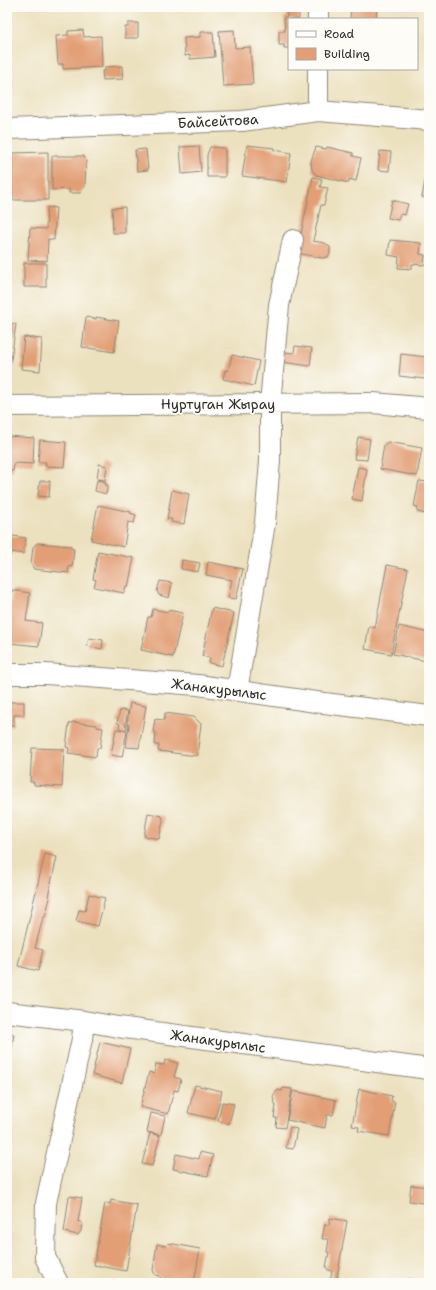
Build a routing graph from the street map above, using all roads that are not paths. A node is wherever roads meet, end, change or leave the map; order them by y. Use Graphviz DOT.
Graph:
graph roads {
  1 [pos="318,7"];
  2 [pos="318,18"];
  3 [pos="318,70"];
  4 [pos="318,112"];
  5 [pos="429,120"];
  6 [pos="7,129"];
  7 [pos="293,240"];
  8 [pos="270,404"];
  9 [pos="7,406"];
  10 [pos="429,408"];
  11 [pos="7,674"];
  12 [pos="237,691"];
  13 [pos="429,716"];
  14 [pos="7,1012"];
  15 [pos="84,1021"];
  16 [pos="429,1069"];
  17 [pos="58,1283"];
  1 -- 2 [label="street"];
  3 -- 4 [label="street"];
  4 -- 5 [label="street, Байсейтова"];
  4 -- 6 [label="street, Байсейтова"];
  7 -- 8 [label="street"];
  8 -- 9 [label="street, Нуртуган Жырау"];
  8 -- 10 [label="street, Нуртуган Жырау"];
  8 -- 12 [label="street"];
  11 -- 12 [label="street, Жанакурылыс"];
  12 -- 13 [label="street, Жанакурылыс"];
  14 -- 15 [label="street, Жанакурылыс"];
  15 -- 16 [label="street, Жанакурылыс"];
  15 -- 17 [label="street"];
}
